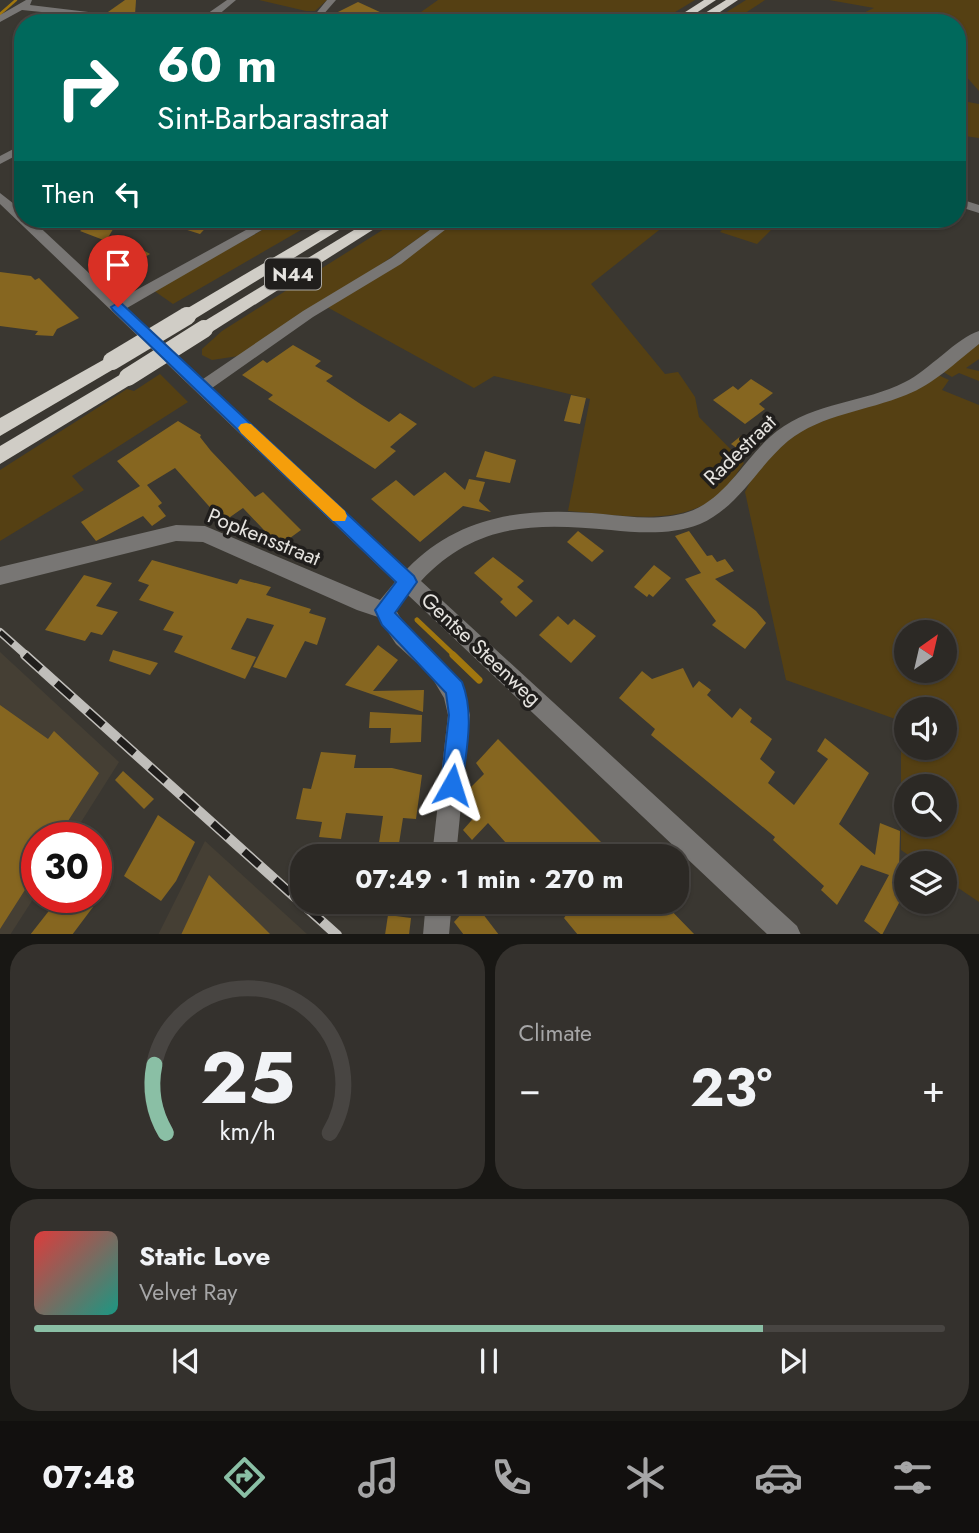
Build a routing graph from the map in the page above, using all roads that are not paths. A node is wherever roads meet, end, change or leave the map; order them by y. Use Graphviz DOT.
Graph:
graph roads {
  1 [pos="32,0"];
  2 [pos="232,0"];
  3 [pos="332,0"];
  4 [pos="711,0"];
  5 [pos="733,0"];
  6 [pos="106,5"];
  7 [pos="21,7"];
  8 [pos="96,14"];
  9 [pos="214,14"];
  10 [pos="319,14"];
  11 [pos="688,14"];
  12 [pos="710,14"];
  13 [pos="0,19"];
  14 [pos="0,197"];
  15 [pos="14,210"];
  16 [pos="33,228"];
  17 [pos="258,228"];
  18 [pos="334,228"];
  19 [pos="367,228"];
  20 [pos="441,228"];
  21 [pos="118,307"];
  22 [pos="979,336"];
  23 [pos="202,387"];
  24 [pos="0,428"];
  25 [pos="0,456"];
  26 [pos="0,576"];
  27 [pos="408,582"];
  28 [pos="385,610"];
  29 [pos="445,844"];
  30 [pos="438,914"];
  31 [pos="436,934"];
  32 [pos="788,934"];
  1 -- 7 [label="street"];
  2 -- 9 [label="street"];
  3 -- 10 [label="street"];
  4 -- 11 [label="highway"];
  5 -- 12 [label="highway"];
  6 -- 8 [label="street"];
  7 -- 8 [label="street"];
  7 -- 13 [label="street"];
  14 -- 15 [label="street, Gentse Steenweg"];
  16 -- 21 [label="street, Gentse Steenweg"];
  17 -- 21 [label="street"];
  18 -- 24 [label="highway, N44, bridge"];
  19 -- 25 [label="highway, N44, bridge"];
  20 -- 23 [label="street"];
  21 -- 23 [label="street, Gentse Steenweg"];
  22 -- 27 [label="street, Radestraat"];
  23 -- 27 [label="street, Gentse Steenweg"];
  26 -- 28 [label="street, Popkensstraat"];
  27 -- 28 [label="street, Radestraat"];
  27 -- 32 [label="street, Gentse Steenweg"];
  28 -- 29 [label="street"];
  30 -- 31 [label="street"];
}
